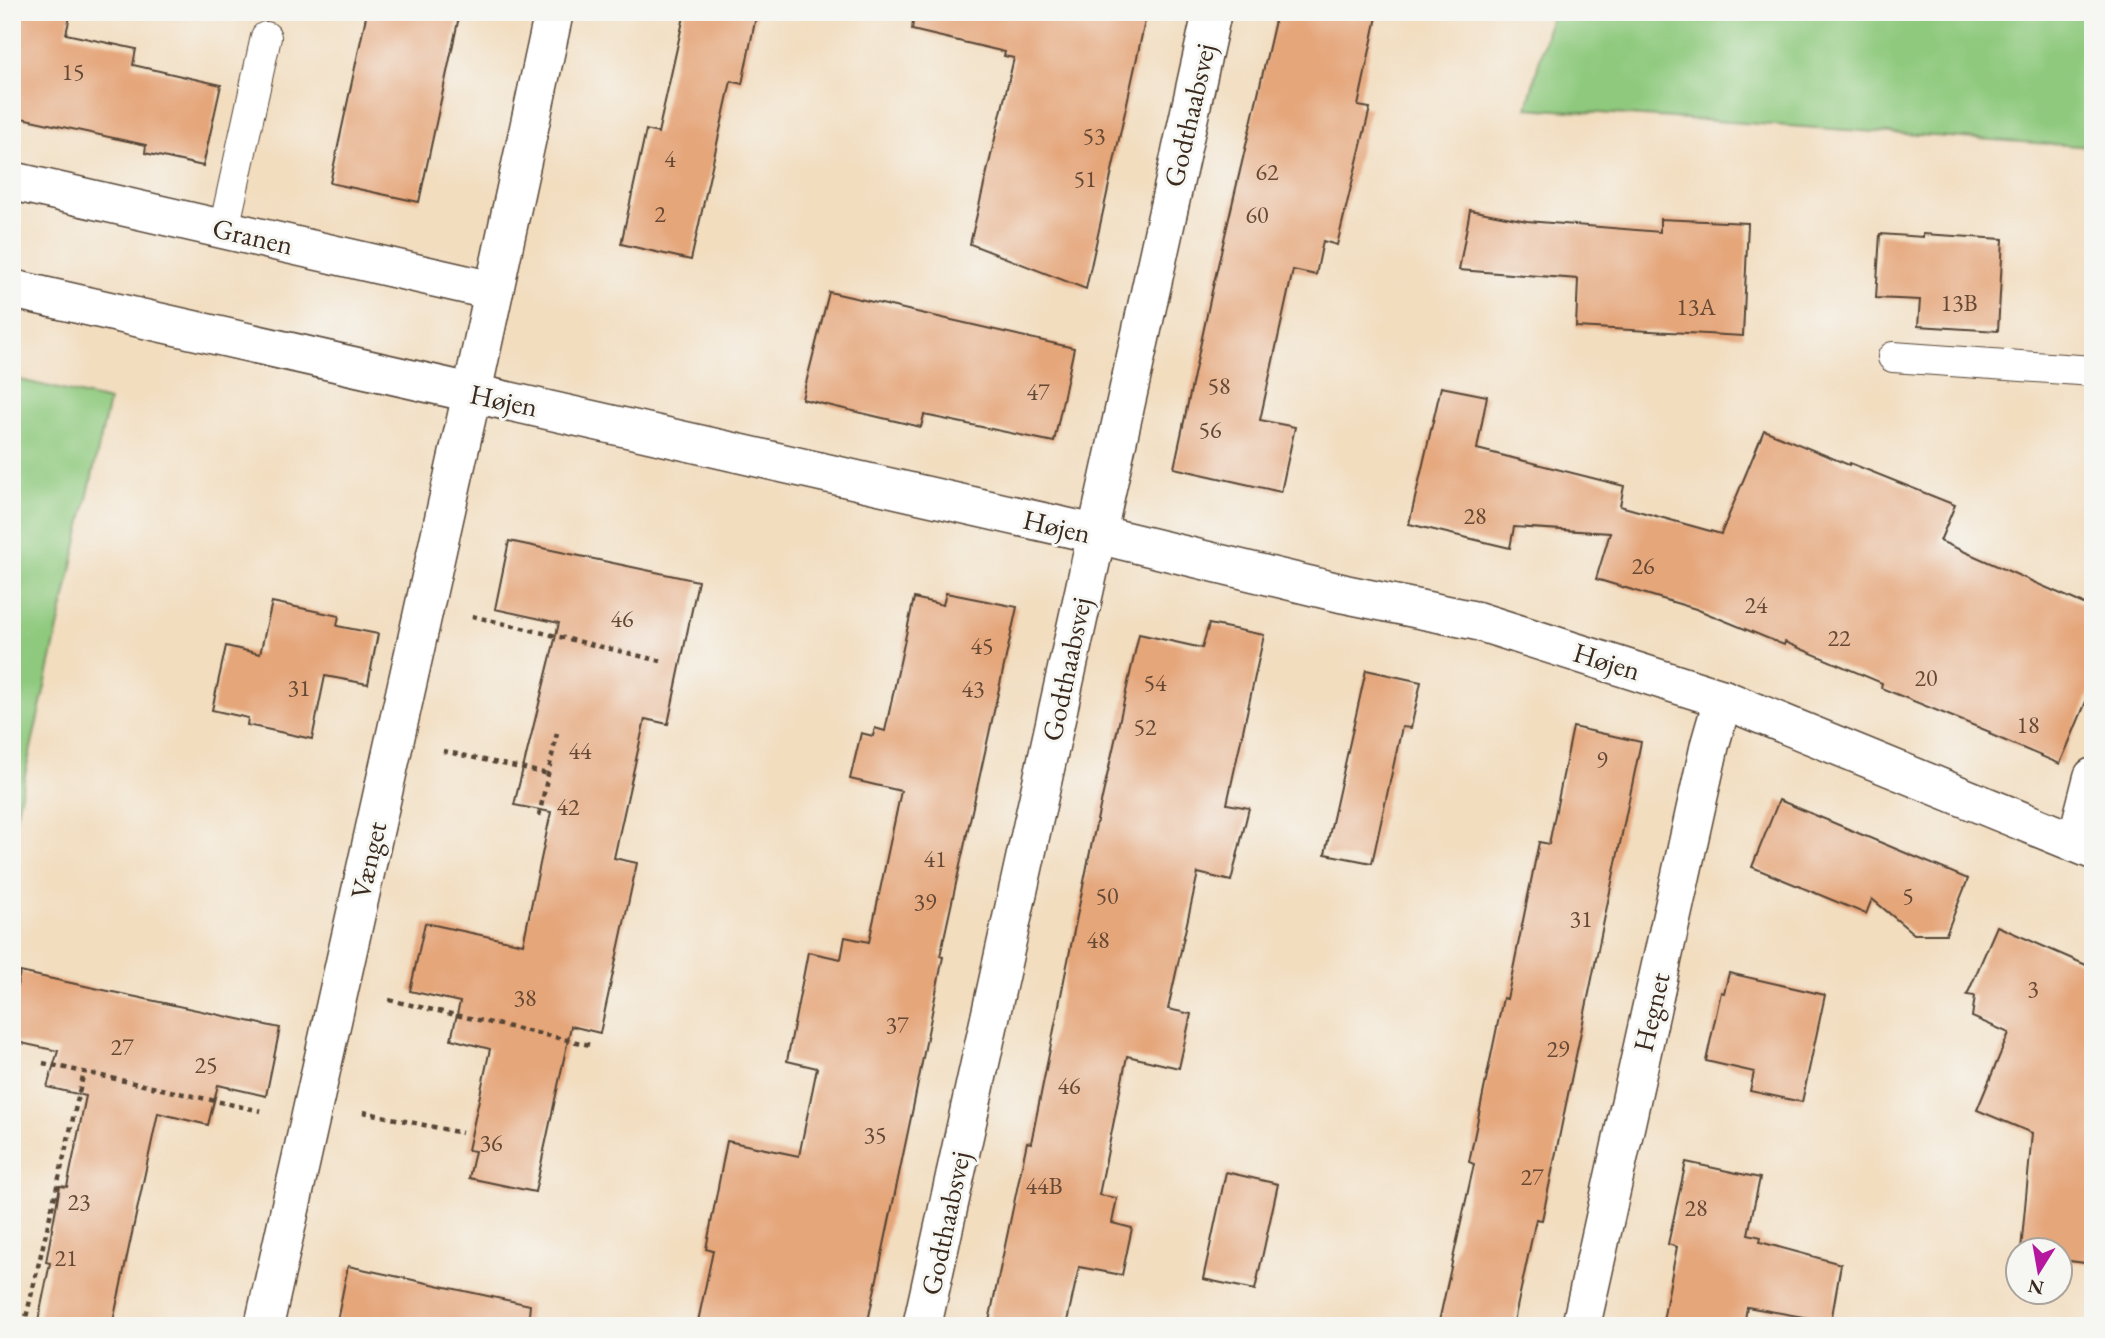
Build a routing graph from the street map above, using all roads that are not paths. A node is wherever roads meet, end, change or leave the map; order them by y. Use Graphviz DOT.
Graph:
graph roads {
  1 [pos="554,12"];
  2 [pos="1212,12"];
  3 [pos="266,37"];
  4 [pos="12,181"];
  5 [pos="224,229"];
  6 [pos="12,289"];
  7 [pos="494,291"];
  8 [pos="1893,357"];
  9 [pos="2093,371"];
  10 [pos="472,393"];
  11 [pos="1096,534"];
  12 [pos="1723,698"];
  13 [pos="2093,776"];
  14 [pos="2085,847"];
  15 [pos="264,1326"];
  16 [pos="922,1326"];
  17 [pos="1581,1326"];
  1 -- 7 [label="street"];
  2 -- 11 [label="street, Godthaabsvej"];
  3 -- 5 [label="lane"];
  4 -- 5 [label="street, Granen"];
  5 -- 7 [label="street, Granen"];
  6 -- 10 [label="street, Højen"];
  7 -- 10 [label="street"];
  8 -- 9 [label="lane"];
  10 -- 11 [label="street, Højen"];
  10 -- 15 [label="street, Vænget"];
  11 -- 12 [label="street, Højen"];
  11 -- 16 [label="street, Godthaabsvej"];
  12 -- 14 [label="street, Højen"];
  12 -- 17 [label="street, Hegnet"];
  13 -- 14 [label="street, Højen"];
}
